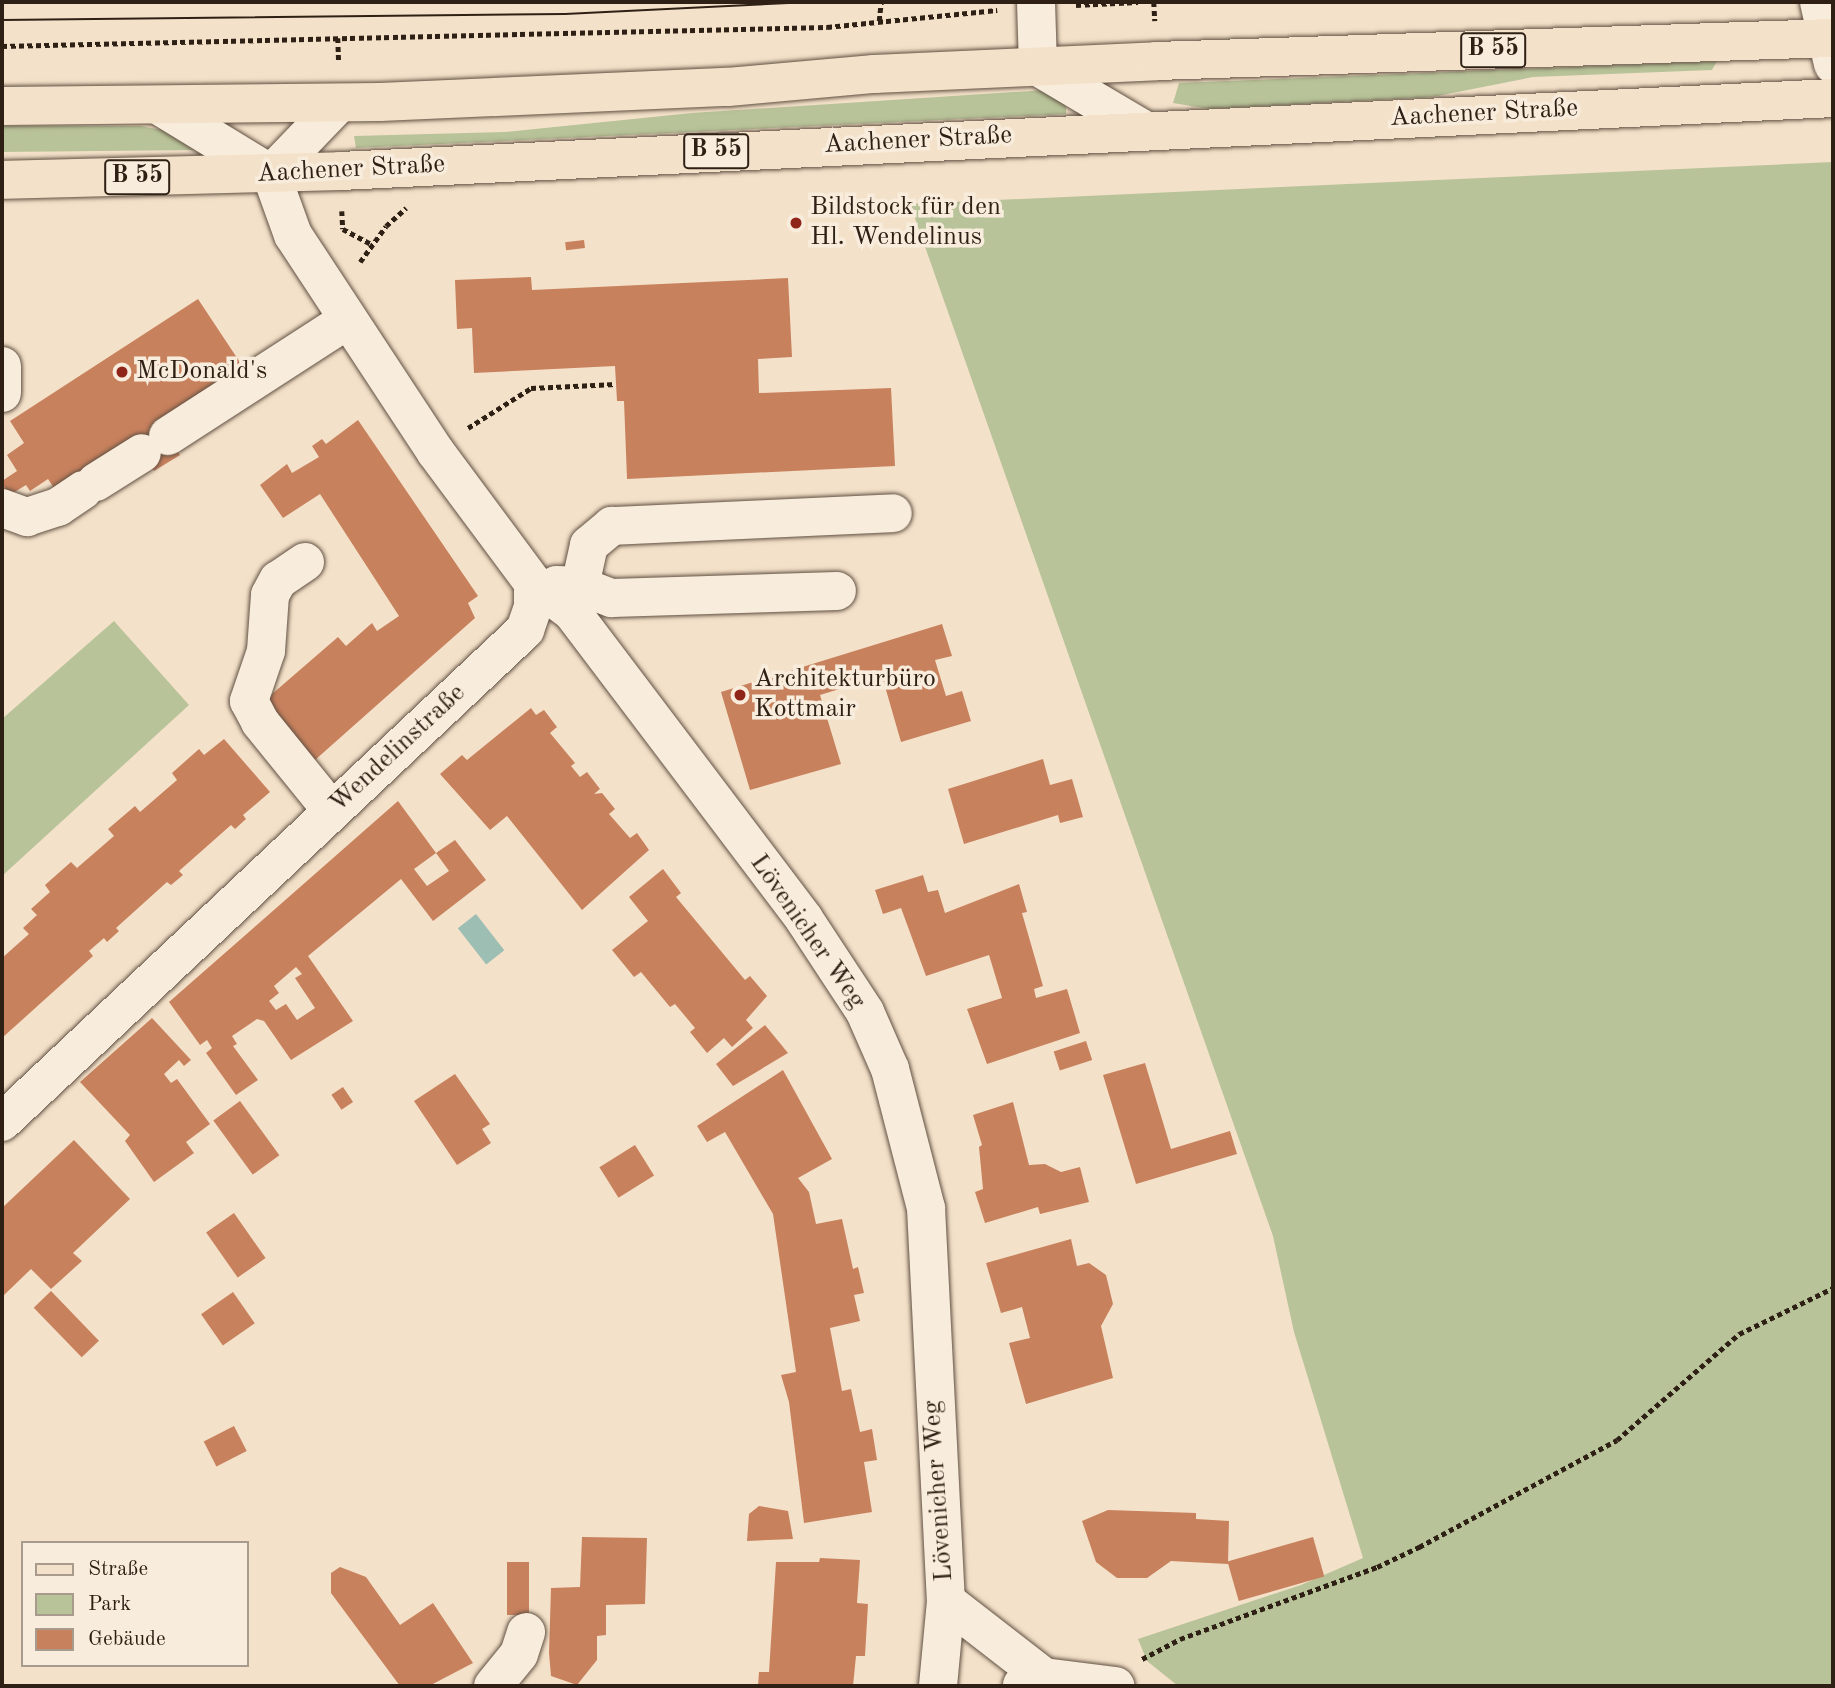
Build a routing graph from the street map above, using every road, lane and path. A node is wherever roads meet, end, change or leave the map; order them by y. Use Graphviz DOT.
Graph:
graph roads {
  1 [pos="881,2"];
  2 [pos="1037,2"];
  3 [pos="1819,2"];
  4 [pos="2,46"];
  5 [pos="1832,47"];
  6 [pos="1038,66"];
  7 [pos="1833,98"];
  8 [pos="340,103"];
  9 [pos="158,104"];
  10 [pos="2,106"];
  11 [pos="1143,129"];
  12 [pos="271,174"];
  13 [pos="2,180"];
  14 [pos="411,205"];
  15 [pos="346,320"];
  16 [pos="2,366"];
  17 [pos="616,384"];
  18 [pos="2,393"];
  19 [pos="468,428"];
  20 [pos="2,508"];
  21 [pos="893,513"];
  22 [pos="304,562"];
  23 [pos="533,583"];
  24 [pos="580,586"];
  25 [pos="837,591"];
  26 [pos="332,811"];
  27 [pos="2,1122"];
  28 [pos="1833,1288"];
  29 [pos="946,1601"];
  30 [pos="526,1632"];
  31 [pos="1031,1682"];
  32 [pos="1113,1685"];
  33 [pos="493,1686"];
  34 [pos="938,1686"];
  1 -- 4 [label="path"];
  2 -- 6 [label="street"];
  3 -- 5 [label="street"];
  5 -- 6 [label="main road, B 55"];
  6 -- 8 [label="main road, B 55"];
  6 -- 11 [label="street"];
  7 -- 11 [label="main road, Aachener Straße / B 55"];
  8 -- 9 [label="main road, B 55"];
  8 -- 12 [label="street"];
  9 -- 10 [label="main road, B 55"];
  9 -- 12 [label="street"];
  11 -- 12 [label="main road, Aachener Straße / B 55"];
  12 -- 13 [label="main road, Aachener Straße / B 55"];
  12 -- 15 [label="street"];
  14 -- 15 [label="path"];
  15 -- 20 [label="street"];
  15 -- 23 [label="street"];
  16 -- 18 [label="street"];
  17 -- 19 [label="path"];
  21 -- 24 [label="street"];
  22 -- 26 [label="street"];
  23 -- 24 [label="street"];
  23 -- 26 [label="street, Wendelinstraße"];
  23 -- 29 [label="street, Lövenicher Weg"];
  24 -- 25 [label="street"];
  26 -- 27 [label="street, Wendelinstraße"];
  28 -- 32 [label="path"];
  29 -- 31 [label="street, Lövenicher Weg"];
  29 -- 34 [label="street, Lövenicher Weg"];
  30 -- 33 [label="street"];
  31 -- 32 [label="street"];
}
